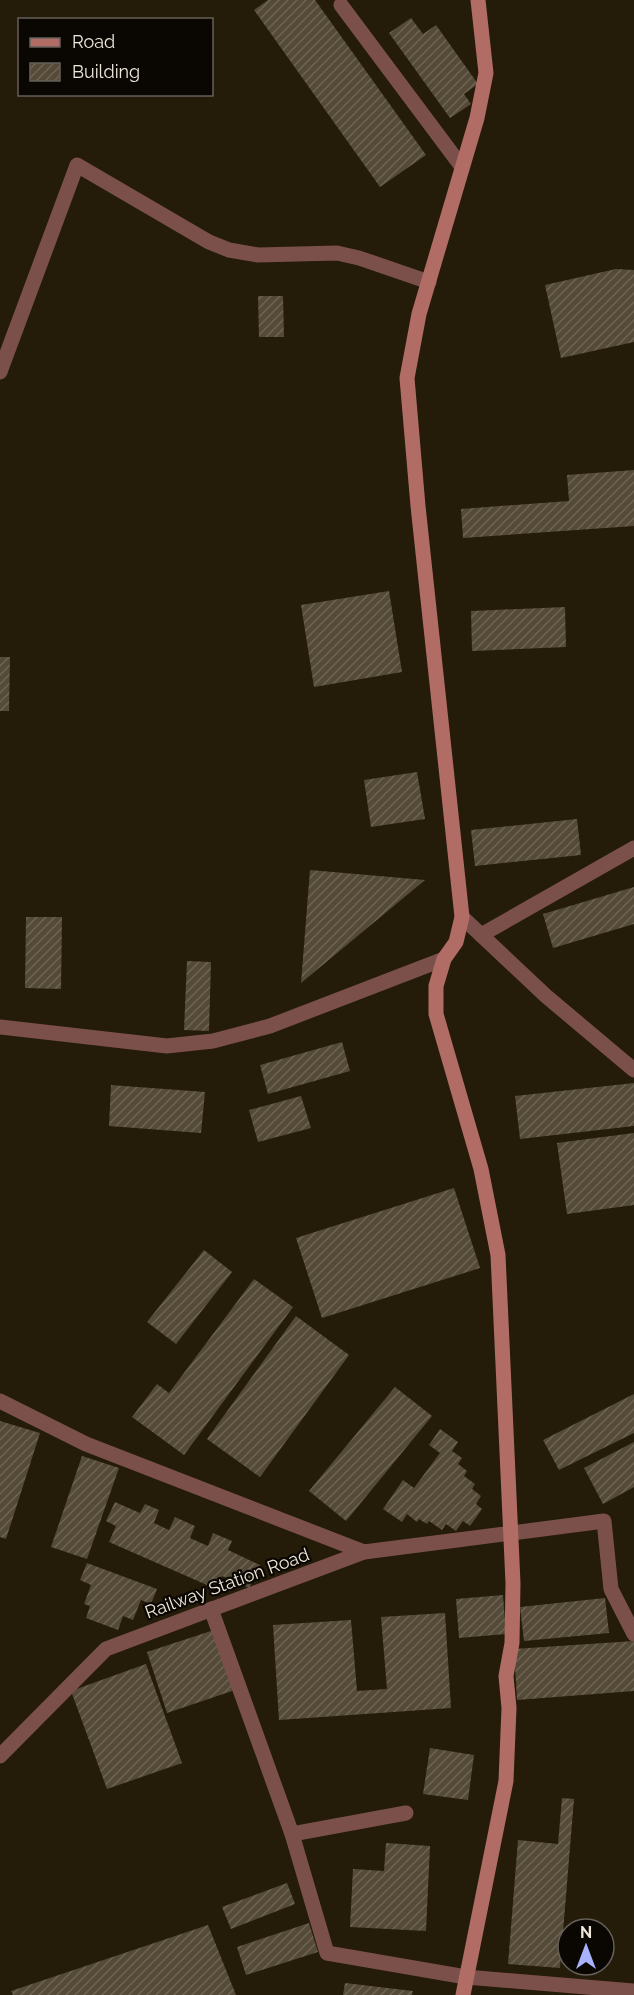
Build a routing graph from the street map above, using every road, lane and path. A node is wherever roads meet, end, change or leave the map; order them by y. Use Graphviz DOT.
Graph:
graph roads {
  1 [pos="478,0"];
  2 [pos="341,5"];
  3 [pos="462,167"];
  4 [pos="429,282"];
  5 [pos="0,372"];
  6 [pos="634,848"];
  7 [pos="462,917"];
  8 [pos="481,934"];
  9 [pos="444,959"];
  10 [pos="0,1027"];
  11 [pos="634,1070"];
  12 [pos="0,1401"];
  13 [pos="512,1533"];
  14 [pos="364,1552"];
  15 [pos="211,1610"];
  16 [pos="634,1634"];
  17 [pos="0,1756"];
  18 [pos="406,1813"];
  19 [pos="292,1834"];
  20 [pos="466,1977"];
  21 [pos="634,1991"];
  22 [pos="463,1995"];
  1 -- 3 [label="main road"];
  2 -- 3 [label="street"];
  3 -- 4 [label="main road"];
  4 -- 5 [label="street"];
  4 -- 7 [label="main road"];
  6 -- 8 [label="street"];
  7 -- 8 [label="street"];
  7 -- 9 [label="main road"];
  8 -- 11 [label="street"];
  9 -- 10 [label="street"];
  9 -- 13 [label="main road"];
  12 -- 14 [label="street"];
  13 -- 14 [label="street, Railway Station Road"];
  13 -- 16 [label="street, Railway Station Road"];
  13 -- 20 [label="main road"];
  14 -- 15 [label="street, Railway Station Road"];
  15 -- 17 [label="street, Railway Station Road"];
  15 -- 19 [label="street"];
  18 -- 19 [label="street"];
  19 -- 20 [label="street"];
  20 -- 21 [label="street"];
  20 -- 22 [label="main road"];
}
